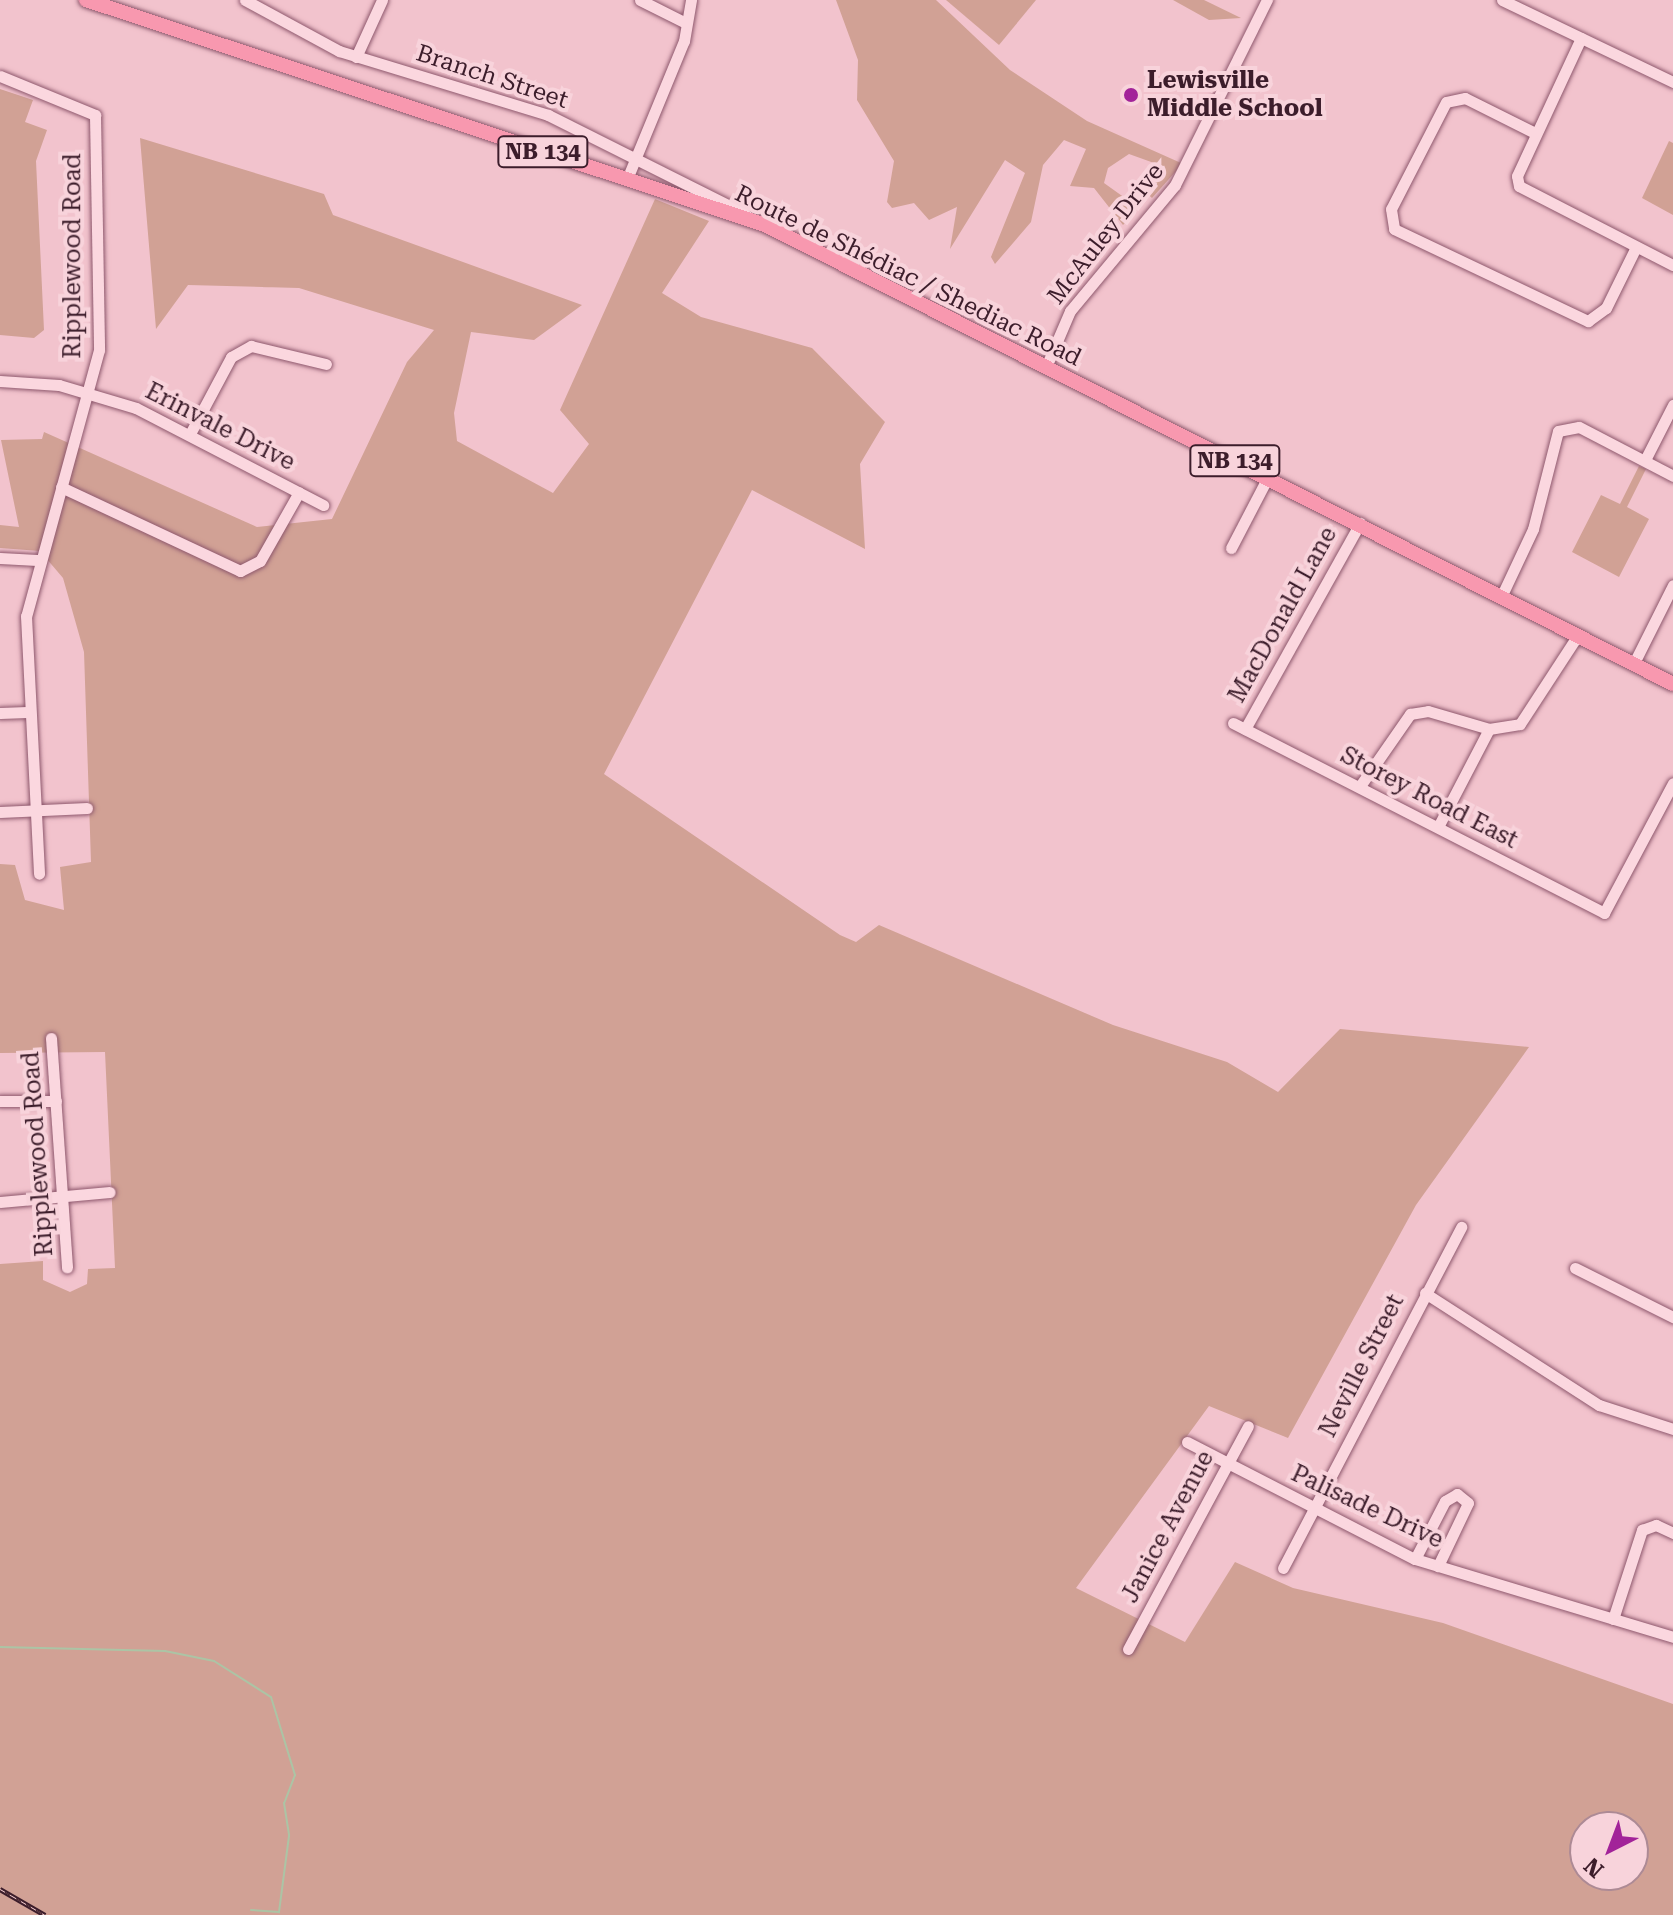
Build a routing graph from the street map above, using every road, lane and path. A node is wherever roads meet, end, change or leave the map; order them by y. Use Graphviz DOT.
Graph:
graph roads {
  1 [pos="86,0"];
  2 [pos="245,0"];
  3 [pos="382,0"];
  4 [pos="640,0"];
  5 [pos="691,0"];
  6 [pos="1267,0"];
  7 [pos="1502,0"];
  8 [pos="686,23"];
  9 [pos="1581,38"];
  10 [pos="356,57"];
  11 [pos="0,76"];
  12 [pos="1673,82"];
  13 [pos="1535,133"];
  14 [pos="634,153"];
  15 [pos="627,179"];
  16 [pos="765,225"];
  17 [pos="1636,247"];
  18 [pos="1673,265"];
  19 [pos="326,364"];
  20 [pos="1046,367"];
  21 [pos="0,381"];
  22 [pos="92,393"];
  23 [pos="1673,405"];
  24 [pos="191,432"];
  25 [pos="1645,460"];
  26 [pos="1673,476"];
  27 [pos="1268,477"];
  28 [pos="61,487"];
  29 [pos="299,492"];
  30 [pos="323,505"];
  31 [pos="1360,523"];
  32 [pos="1231,548"];
  33 [pos="0,558"];
  34 [pos="37,560"];
  35 [pos="1673,585"];
  36 [pos="1502,595"];
  37 [pos="1578,635"];
  38 [pos="1634,663"];
  39 [pos="1673,684"];
  40 [pos="27,712"];
  41 [pos="0,713"];
  42 [pos="1233,723"];
  43 [pos="1245,729"];
  44 [pos="1489,729"];
  45 [pos="1673,783"];
  46 [pos="1360,786"];
  47 [pos="87,808"];
  48 [pos="37,811"];
  49 [pos="0,812"];
  50 [pos="1439,825"];
  51 [pos="39,874"];
  52 [pos="51,1038"];
  53 [pos="0,1101"];
  54 [pos="56,1101"];
  55 [pos="110,1192"];
  56 [pos="63,1196"];
  57 [pos="0,1202"];
  58 [pos="1461,1227"];
  59 [pos="67,1267"];
  60 [pos="1575,1268"];
  61 [pos="1425,1293"];
  62 [pos="1673,1317"];
  63 [pos="1248,1426"];
  64 [pos="1673,1429"];
  65 [pos="1187,1442"];
  66 [pos="1227,1464"];
  67 [pos="1312,1509"];
  68 [pos="1673,1533"];
  69 [pos="1415,1559"];
  70 [pos="1438,1566"];
  71 [pos="1283,1568"];
  72 [pos="1613,1619"];
  73 [pos="1673,1637"];
  74 [pos="1128,1649"];
  1 -- 15 [label="main road, Route de Shédiac / Shediac Road / NB 134"];
  2 -- 10 [label="street, Branch Street"];
  3 -- 10 [label="street"];
  4 -- 8 [label="street"];
  5 -- 8 [label="street"];
  6 -- 20 [label="street, McAuley Drive"];
  7 -- 9 [label="street"];
  8 -- 14 [label="street"];
  9 -- 12 [label="street"];
  9 -- 13 [label="street"];
  10 -- 14 [label="street, Branch Street"];
  11 -- 22 [label="street, Ripplewood Road"];
  13 -- 17 [label="street"];
  13 -- 17 [label="street"];
  14 -- 15 [label="street"];
  14 -- 16 [label="street, Branch Street"];
  15 -- 16 [label="main road, Route de Shédiac / Shediac Road / NB 134"];
  16 -- 20 [label="main road, Route de Shédiac / Shediac Road / NB 134"];
  17 -- 18 [label="street"];
  19 -- 24 [label="street"];
  20 -- 27 [label="main road, Route de Shédiac / Shediac Road / NB 134"];
  21 -- 22 [label="street, Erinvale Drive"];
  22 -- 24 [label="street, Erinvale Drive"];
  22 -- 28 [label="street, Ripplewood Road"];
  23 -- 25 [label="street"];
  24 -- 29 [label="street, Erinvale Drive"];
  25 -- 26 [label="street"];
  25 -- 36 [label="street"];
  27 -- 31 [label="main road, Route de Shédiac / Shediac Road / NB 134"];
  27 -- 32 [label="street"];
  28 -- 29 [label="street"];
  28 -- 34 [label="street, Ripplewood Road"];
  29 -- 30 [label="street, Erinvale Drive"];
  31 -- 36 [label="main road, Route de Shédiac / Shediac Road / NB 134"];
  31 -- 43 [label="street, MacDonald Lane"];
  33 -- 34 [label="street"];
  34 -- 40 [label="street, Ripplewood Road"];
  35 -- 38 [label="street"];
  36 -- 37 [label="main road, Route de Shédiac / Shediac Road / NB 134"];
  37 -- 38 [label="main road, Route de Shédiac / Shediac Road / NB 134"];
  37 -- 44 [label="street"];
  38 -- 39 [label="main road, Route de Shédiac / Shediac Road / NB 134"];
  40 -- 41 [label="street"];
  40 -- 48 [label="street, Ripplewood Road"];
  42 -- 43 [label="street, Storey Road East"];
  43 -- 46 [label="street, Storey Road East"];
  44 -- 46 [label="street"];
  44 -- 50 [label="street"];
  45 -- 50 [label="street, Storey Road East"];
  46 -- 50 [label="street, Storey Road East"];
  47 -- 48 [label="street"];
  48 -- 49 [label="street"];
  48 -- 51 [label="street, Ripplewood Road"];
  52 -- 54 [label="street, Ripplewood Road"];
  53 -- 54 [label="street"];
  54 -- 56 [label="street, Ripplewood Road"];
  55 -- 56 [label="street"];
  56 -- 57 [label="street"];
  56 -- 59 [label="street, Ripplewood Road"];
  58 -- 61 [label="street, Neville Street"];
  60 -- 62 [label="street"];
  61 -- 64 [label="street"];
  61 -- 67 [label="street, Neville Street"];
  63 -- 66 [label="street, Janice Avenue"];
  65 -- 66 [label="street, Palisade Drive"];
  66 -- 67 [label="street, Palisade Drive"];
  66 -- 74 [label="street, Janice Avenue"];
  67 -- 69 [label="street, Palisade Drive"];
  67 -- 71 [label="street, Neville Street"];
  68 -- 72 [label="street"];
  69 -- 70 [label="street, Palisade Drive"];
  69 -- 70 [label="street"];
  70 -- 72 [label="street, Palisade Drive"];
  72 -- 73 [label="street, Palisade Drive"];
}
